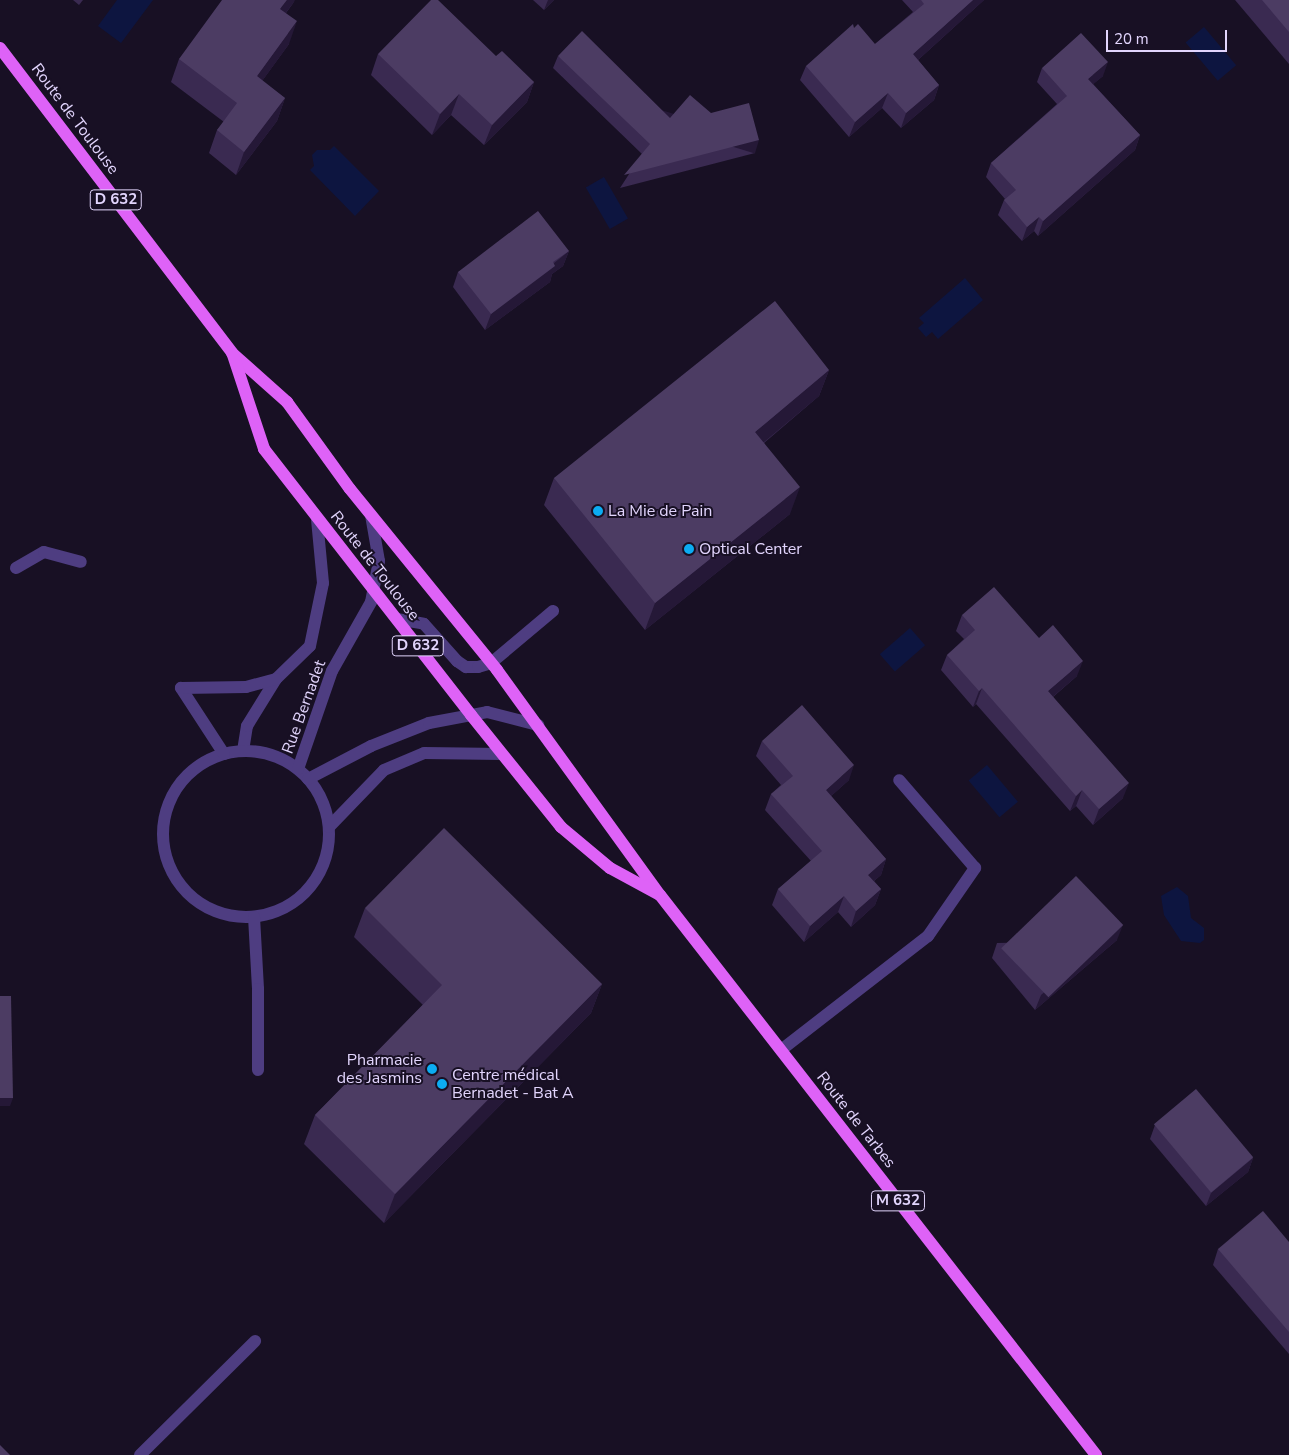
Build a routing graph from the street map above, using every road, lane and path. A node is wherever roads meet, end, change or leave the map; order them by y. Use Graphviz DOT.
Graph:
graph roads {
  1 [pos="0,48"];
  2 [pos="232,353"];
  3 [pos="371,515"];
  4 [pos="317,520"];
  5 [pos="81,562"];
  6 [pos="16,568"];
  7 [pos="373,588"];
  8 [pos="552,611"];
  9 [pos="397,620"];
  10 [pos="491,663"];
  11 [pos="276,679"];
  12 [pos="471,715"];
  13 [pos="538,725"];
  14 [pos="243,751"];
  15 [pos="224,754"];
  16 [pos="502,754"];
  17 [pos="298,769"];
  18 [pos="308,779"];
  19 [pos="899,780"];
  20 [pos="329,828"];
  21 [pos="660,895"];
  22 [pos="254,917"];
  23 [pos="701,946"];
  24 [pos="781,1050"];
  25 [pos="258,1070"];
  26 [pos="255,1341"];
  27 [pos="140,1455"];
  28 [pos="1096,1455"];
  1 -- 2 [label="main road, Route de Toulouse / D 632"];
  2 -- 3 [label="main road, Route de Toulouse / D 632"];
  2 -- 4 [label="main road, Route de Toulouse / D 632"];
  3 -- 7 [label="lane, Rue Bernadet"];
  3 -- 10 [label="main road, Route de Toulouse / D 632"];
  4 -- 7 [label="main road, Route de Toulouse / D 632"];
  4 -- 11 [label="lane, Rue Bernadet"];
  5 -- 6 [label="lane"];
  7 -- 9 [label="main road, Route de Toulouse / D 632"];
  7 -- 17 [label="lane, Rue Bernadet"];
  8 -- 10 [label="lane"];
  9 -- 10 [label="lane"];
  9 -- 12 [label="main road, Route de Toulouse / D 632"];
  10 -- 13 [label="main road, Route de Toulouse / D 632"];
  11 -- 14 [label="lane, Rue Bernadet"];
  11 -- 15 [label="lane"];
  12 -- 13 [label="lane"];
  12 -- 16 [label="main road, Route de Toulouse / D 632"];
  12 -- 18 [label="lane"];
  13 -- 21 [label="main road, Route de Toulouse / D 632"];
  14 -- 15 [label="lane, Rue Bernadet"];
  14 -- 17 [label="lane, Rue Bernadet"];
  15 -- 22 [label="lane, Rue Bernadet"];
  16 -- 20 [label="lane"];
  16 -- 21 [label="main road, Route de Toulouse / D 632"];
  17 -- 18 [label="lane, Rue Bernadet"];
  18 -- 20 [label="lane, Rue Bernadet"];
  19 -- 24 [label="lane"];
  20 -- 22 [label="lane, Rue Bernadet"];
  21 -- 23 [label="main road, Route de Toulouse / D 632"];
  22 -- 25 [label="lane"];
  23 -- 24 [label="main road, Route de Tarbes / M 632"];
  24 -- 28 [label="main road, Route de Tarbes / M 632"];
  26 -- 27 [label="lane"];
}
